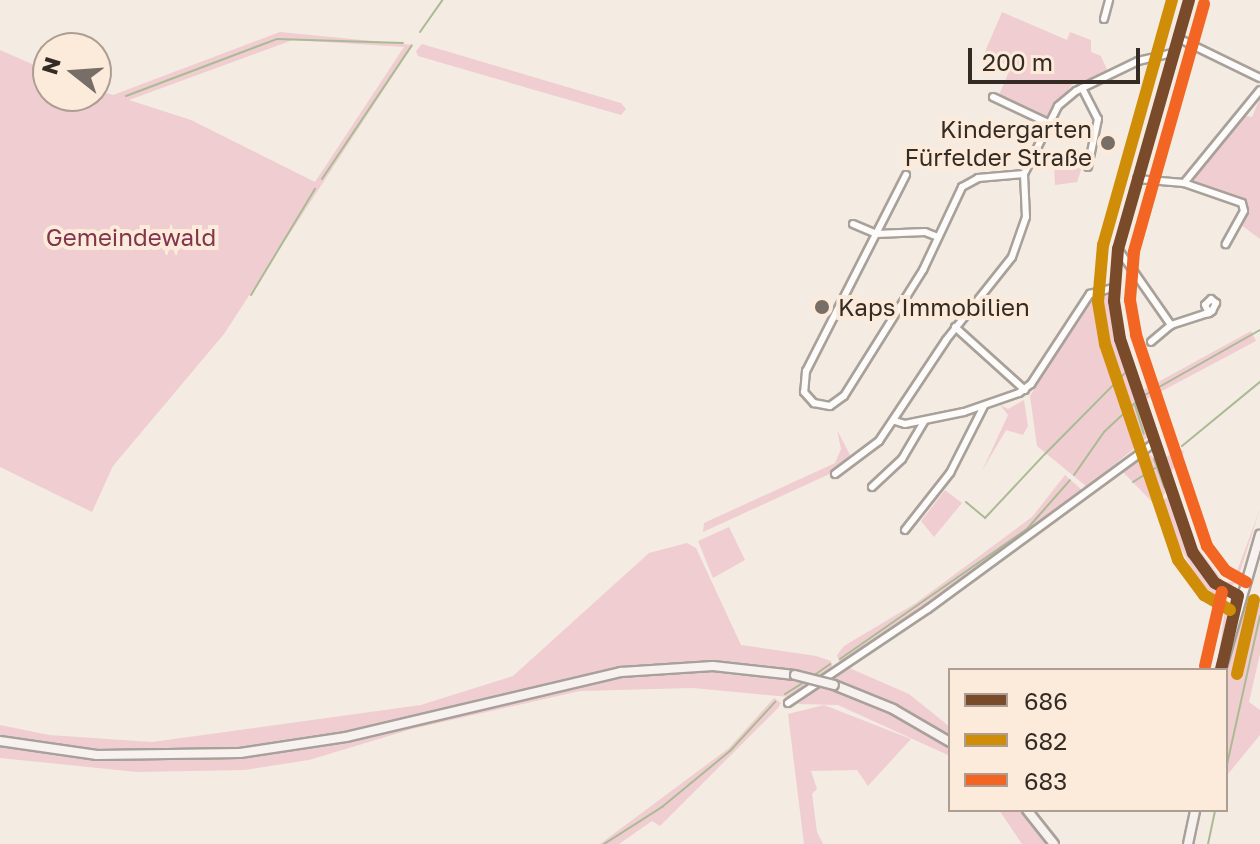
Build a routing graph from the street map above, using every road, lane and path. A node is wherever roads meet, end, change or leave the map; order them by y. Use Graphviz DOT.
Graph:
graph roads {
  1 [pos="1109,0"];
  2 [pos="1189,0"];
  3 [pos="1104,19"];
  4 [pos="1178,38"];
  5 [pos="1174,53"];
  6 [pos="1260,78"];
  7 [pos="1082,88"];
  8 [pos="1260,90"];
  9 [pos="993,97"];
  10 [pos="1048,123"];
  11 [pos="1088,167"];
  12 [pos="1024,174"];
  13 [pos="906,175"];
  14 [pos="1137,179"];
  15 [pos="1184,183"];
  16 [pos="853,224"];
  17 [pos="876,234"];
  18 [pos="938,237"];
  19 [pos="1226,244"];
  20 [pos="1118,249"];
  21 [pos="1113,288"];
  22 [pos="1209,313"];
  23 [pos="1171,325"];
  24 [pos="955,327"];
  25 [pos="1151,342"];
  26 [pos="1025,390"];
  27 [pos="984,406"];
  28 [pos="925,420"];
  29 [pos="895,421"];
  30 [pos="1154,443"];
  31 [pos="835,474"];
  32 [pos="872,487"];
  33 [pos="905,530"];
  34 [pos="1260,535"];
  35 [pos="1238,596"];
  36 [pos="1221,668"];
  37 [pos="788,703"];
  38 [pos="0,741"];
  39 [pos="948,741"];
  40 [pos="1029,812"];
  41 [pos="1195,812"];
  42 [pos="1054,844"];
  43 [pos="1188,844"];
  1 -- 3 [label="street"];
  2 -- 4 [label="street"];
  4 -- 5 [label="street"];
  4 -- 6 [label="street"];
  5 -- 7 [label="street"];
  5 -- 14 [label="street"];
  7 -- 10 [label="street"];
  7 -- 11 [label="street"];
  8 -- 15 [label="street"];
  9 -- 10 [label="street"];
  10 -- 12 [label="street"];
  12 -- 18 [label="street"];
  12 -- 24 [label="street"];
  13 -- 17 [label="street"];
  14 -- 15 [label="street"];
  14 -- 20 [label="street"];
  15 -- 19 [label="street"];
  16 -- 17 [label="street"];
  17 -- 18 [label="street"];
  17 -- 18 [label="street"];
  20 -- 21 [label="street"];
  20 -- 23 [label="street"];
  21 -- 26 [label="street"];
  21 -- 30 [label="street"];
  22 -- 23 [label="street"];
  23 -- 25 [label="street"];
  24 -- 26 [label="street"];
  24 -- 29 [label="street"];
  26 -- 27 [label="street"];
  27 -- 28 [label="street"];
  27 -- 33 [label="street"];
  28 -- 29 [label="street"];
  28 -- 32 [label="street"];
  29 -- 31 [label="street"];
  30 -- 35 [label="street"];
  30 -- 37 [label="street"];
  34 -- 35 [label="main road"];
  35 -- 36 [label="main road"];
  38 -- 39 [label="main road, bridge"];
  40 -- 42 [label="main road"];
  41 -- 43 [label="main road"];
}
